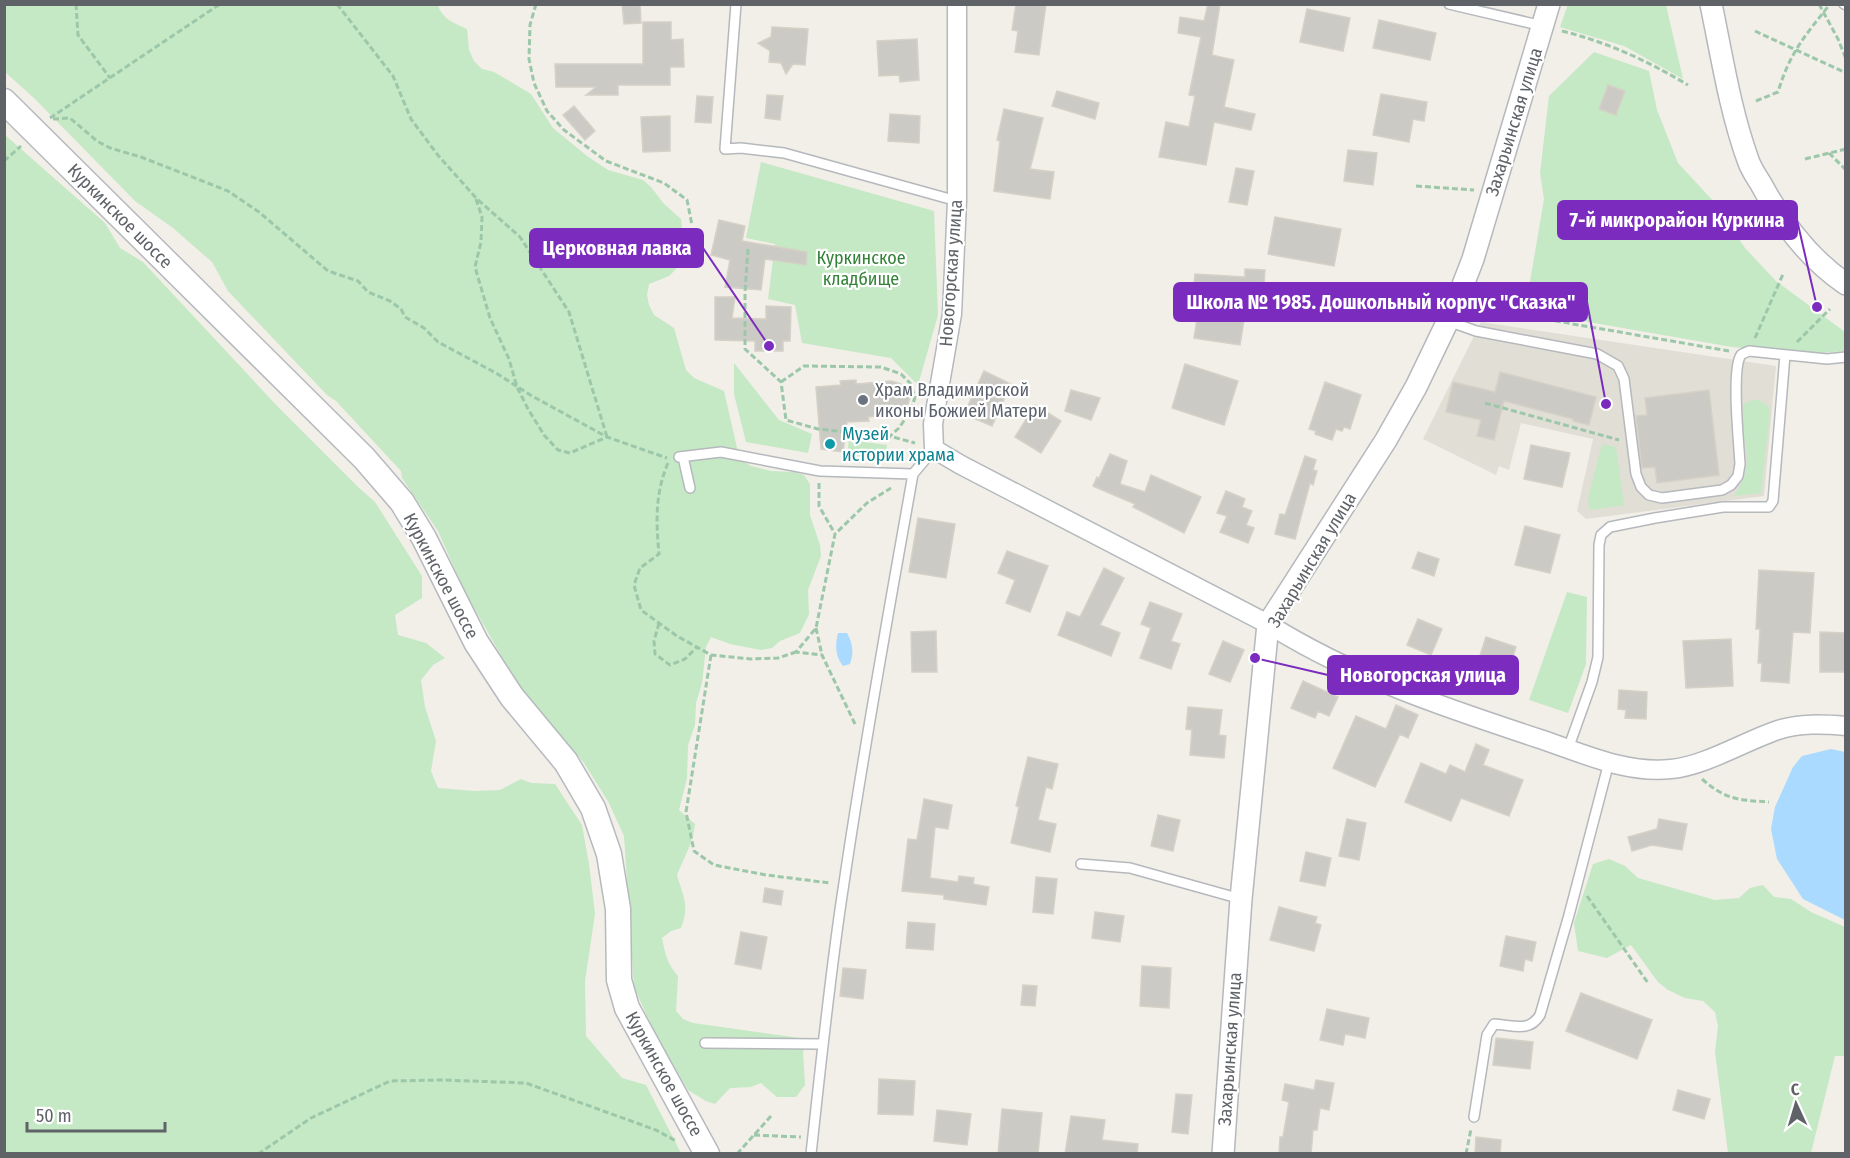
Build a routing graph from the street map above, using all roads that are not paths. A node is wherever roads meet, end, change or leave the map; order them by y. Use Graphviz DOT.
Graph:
graph roads {
  1 [pos="736,4"];
  2 [pos="957,4"];
  3 [pos="1449,4"];
  4 [pos="1549,4"];
  5 [pos="1711,4"];
  6 [pos="1542,26"];
  7 [pos="4,101"];
  8 [pos="957,201"];
  9 [pos="1845,284"];
  10 [pos="1452,312"];
  11 [pos="1785,355"];
  12 [pos="1845,357"];
  13 [pos="934,449"];
  14 [pos="913,474"];
  15 [pos="690,488"];
  16 [pos="1268,624"];
  17 [pos="1845,726"];
  18 [pos="1568,749"];
  19 [pos="1609,762"];
  20 [pos="1081,864"];
  21 [pos="1241,899"];
  22 [pos="705,1043"];
  23 [pos="822,1044"];
  24 [pos="1474,1117"];
  25 [pos="707,1154"];
  26 [pos="810,1154"];
  27 [pos="1223,1154"];
  1 -- 8 [label="lane"];
  2 -- 8 [label="street, Новогорская улица"];
  3 -- 6 [label="lane"];
  4 -- 6 [label="street, Захарьинская улица"];
  5 -- 9 [label="street"];
  6 -- 10 [label="street, Захарьинская улица"];
  7 -- 25 [label="main road, Куркинское шоссе"];
  8 -- 13 [label="street, Новогорская улица"];
  10 -- 11 [label="lane"];
  10 -- 16 [label="street, Захарьинская улица"];
  11 -- 12 [label="lane"];
  11 -- 18 [label="lane"];
  13 -- 14 [label="lane"];
  13 -- 16 [label="street"];
  14 -- 15 [label="lane"];
  14 -- 23 [label="lane"];
  16 -- 18 [label="street"];
  16 -- 21 [label="street, Захарьинская улица"];
  17 -- 19 [label="street"];
  18 -- 19 [label="street"];
  19 -- 24 [label="lane"];
  20 -- 21 [label="lane"];
  21 -- 27 [label="street, Захарьинская улица"];
  22 -- 23 [label="lane"];
  23 -- 26 [label="lane"];
}
